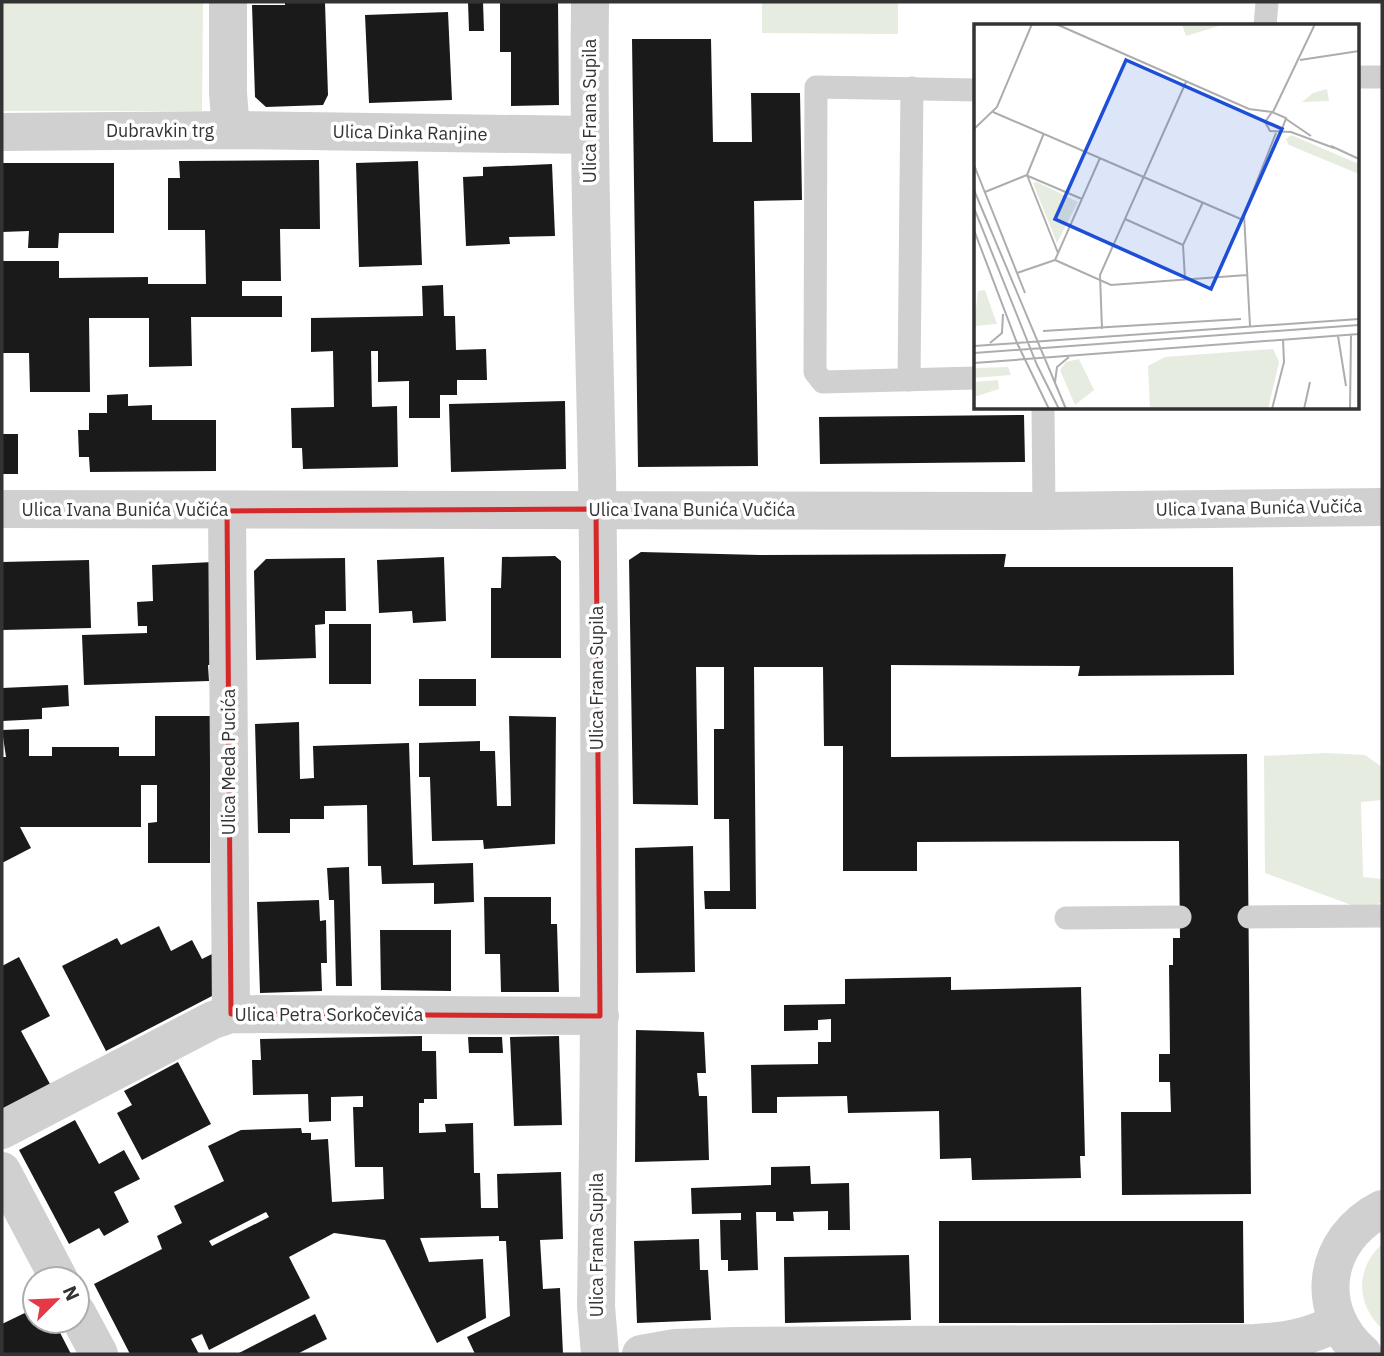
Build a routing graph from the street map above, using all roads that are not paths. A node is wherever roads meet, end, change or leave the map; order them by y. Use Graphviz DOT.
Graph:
graph roads {
  1 [pos="228,2"];
  2 [pos="590,2"];
  3 [pos="1267,2"];
  4 [pos="1265,24"];
  5 [pos="1360,77"];
  6 [pos="1382,77"];
  7 [pos="912,88"];
  8 [pos="974,90"];
  9 [pos="231,130"];
  10 [pos="2,132"];
  11 [pos="589,135"];
  12 [pos="974,379"];
  13 [pos="909,380"];
  14 [pos="1043,410"];
  15 [pos="1382,507"];
  16 [pos="2,509"];
  17 [pos="596,509"];
  18 [pos="227,511"];
  19 [pos="1044,511"];
  20 [pos="1382,916"];
  21 [pos="1180,917"];
  22 [pos="1249,917"];
  23 [pos="1066,918"];
  24 [pos="231,1014"];
  25 [pos="600,1016"];
  26 [pos="2,1130"];
  27 [pos="2,1171"];
  28 [pos="1382,1180"];
  29 [pos="1371,1216"];
  30 [pos="52,1265"];
  31 [pos="1337,1323"];
  32 [pos="89,1335"];
  33 [pos="734,1350"];
  34 [pos="694,1351"];
  35 [pos="99,1354"];
  36 [pos="600,1354"];
  37 [pos="641,1354"];
  38 [pos="1362,1354"];
  1 -- 9 [label="street, Dubravkin trg"];
  2 -- 11 [label="street, Ulica Frana Supila"];
  3 -- 4 [label="lane"];
  5 -- 6 [label="lane"];
  7 -- 8 [label="lane"];
  7 -- 13 [label="lane"];
  7 -- 13 [label="lane"];
  9 -- 10 [label="street, Dubravkin trg"];
  9 -- 11 [label="street, Ulica Dinka Ranjine"];
  11 -- 17 [label="street, Ulica Frana Supila"];
  12 -- 13 [label="lane"];
  14 -- 19 [label="lane"];
  15 -- 19 [label="street, Ulica Ivana Bunića Vučića"];
  16 -- 18 [label="street, Ulica Ivana Bunića Vučića"];
  17 -- 18 [label="street, Ulica Ivana Bunića Vučića"];
  17 -- 19 [label="street, Ulica Ivana Bunića Vučića"];
  17 -- 25 [label="street, Ulica Frana Supila"];
  18 -- 24 [label="street, Ulica Meda Pucića"];
  20 -- 22 [label="lane"];
  21 -- 23 [label="lane"];
  24 -- 25 [label="street, Ulica Petra Sorkočevića"];
  24 -- 26 [label="street, Ulica Petra Sorkočevića"];
  25 -- 36 [label="street, Ulica Frana Supila"];
  27 -- 30 [label="street"];
  28 -- 29 [label="street"];
  29 -- 31 [label="street"];
  31 -- 33 [label="street"];
  31 -- 38 [label="street"];
  32 -- 35 [label="street"];
  33 -- 34 [label="street"];
  34 -- 37 [label="street"];
}
